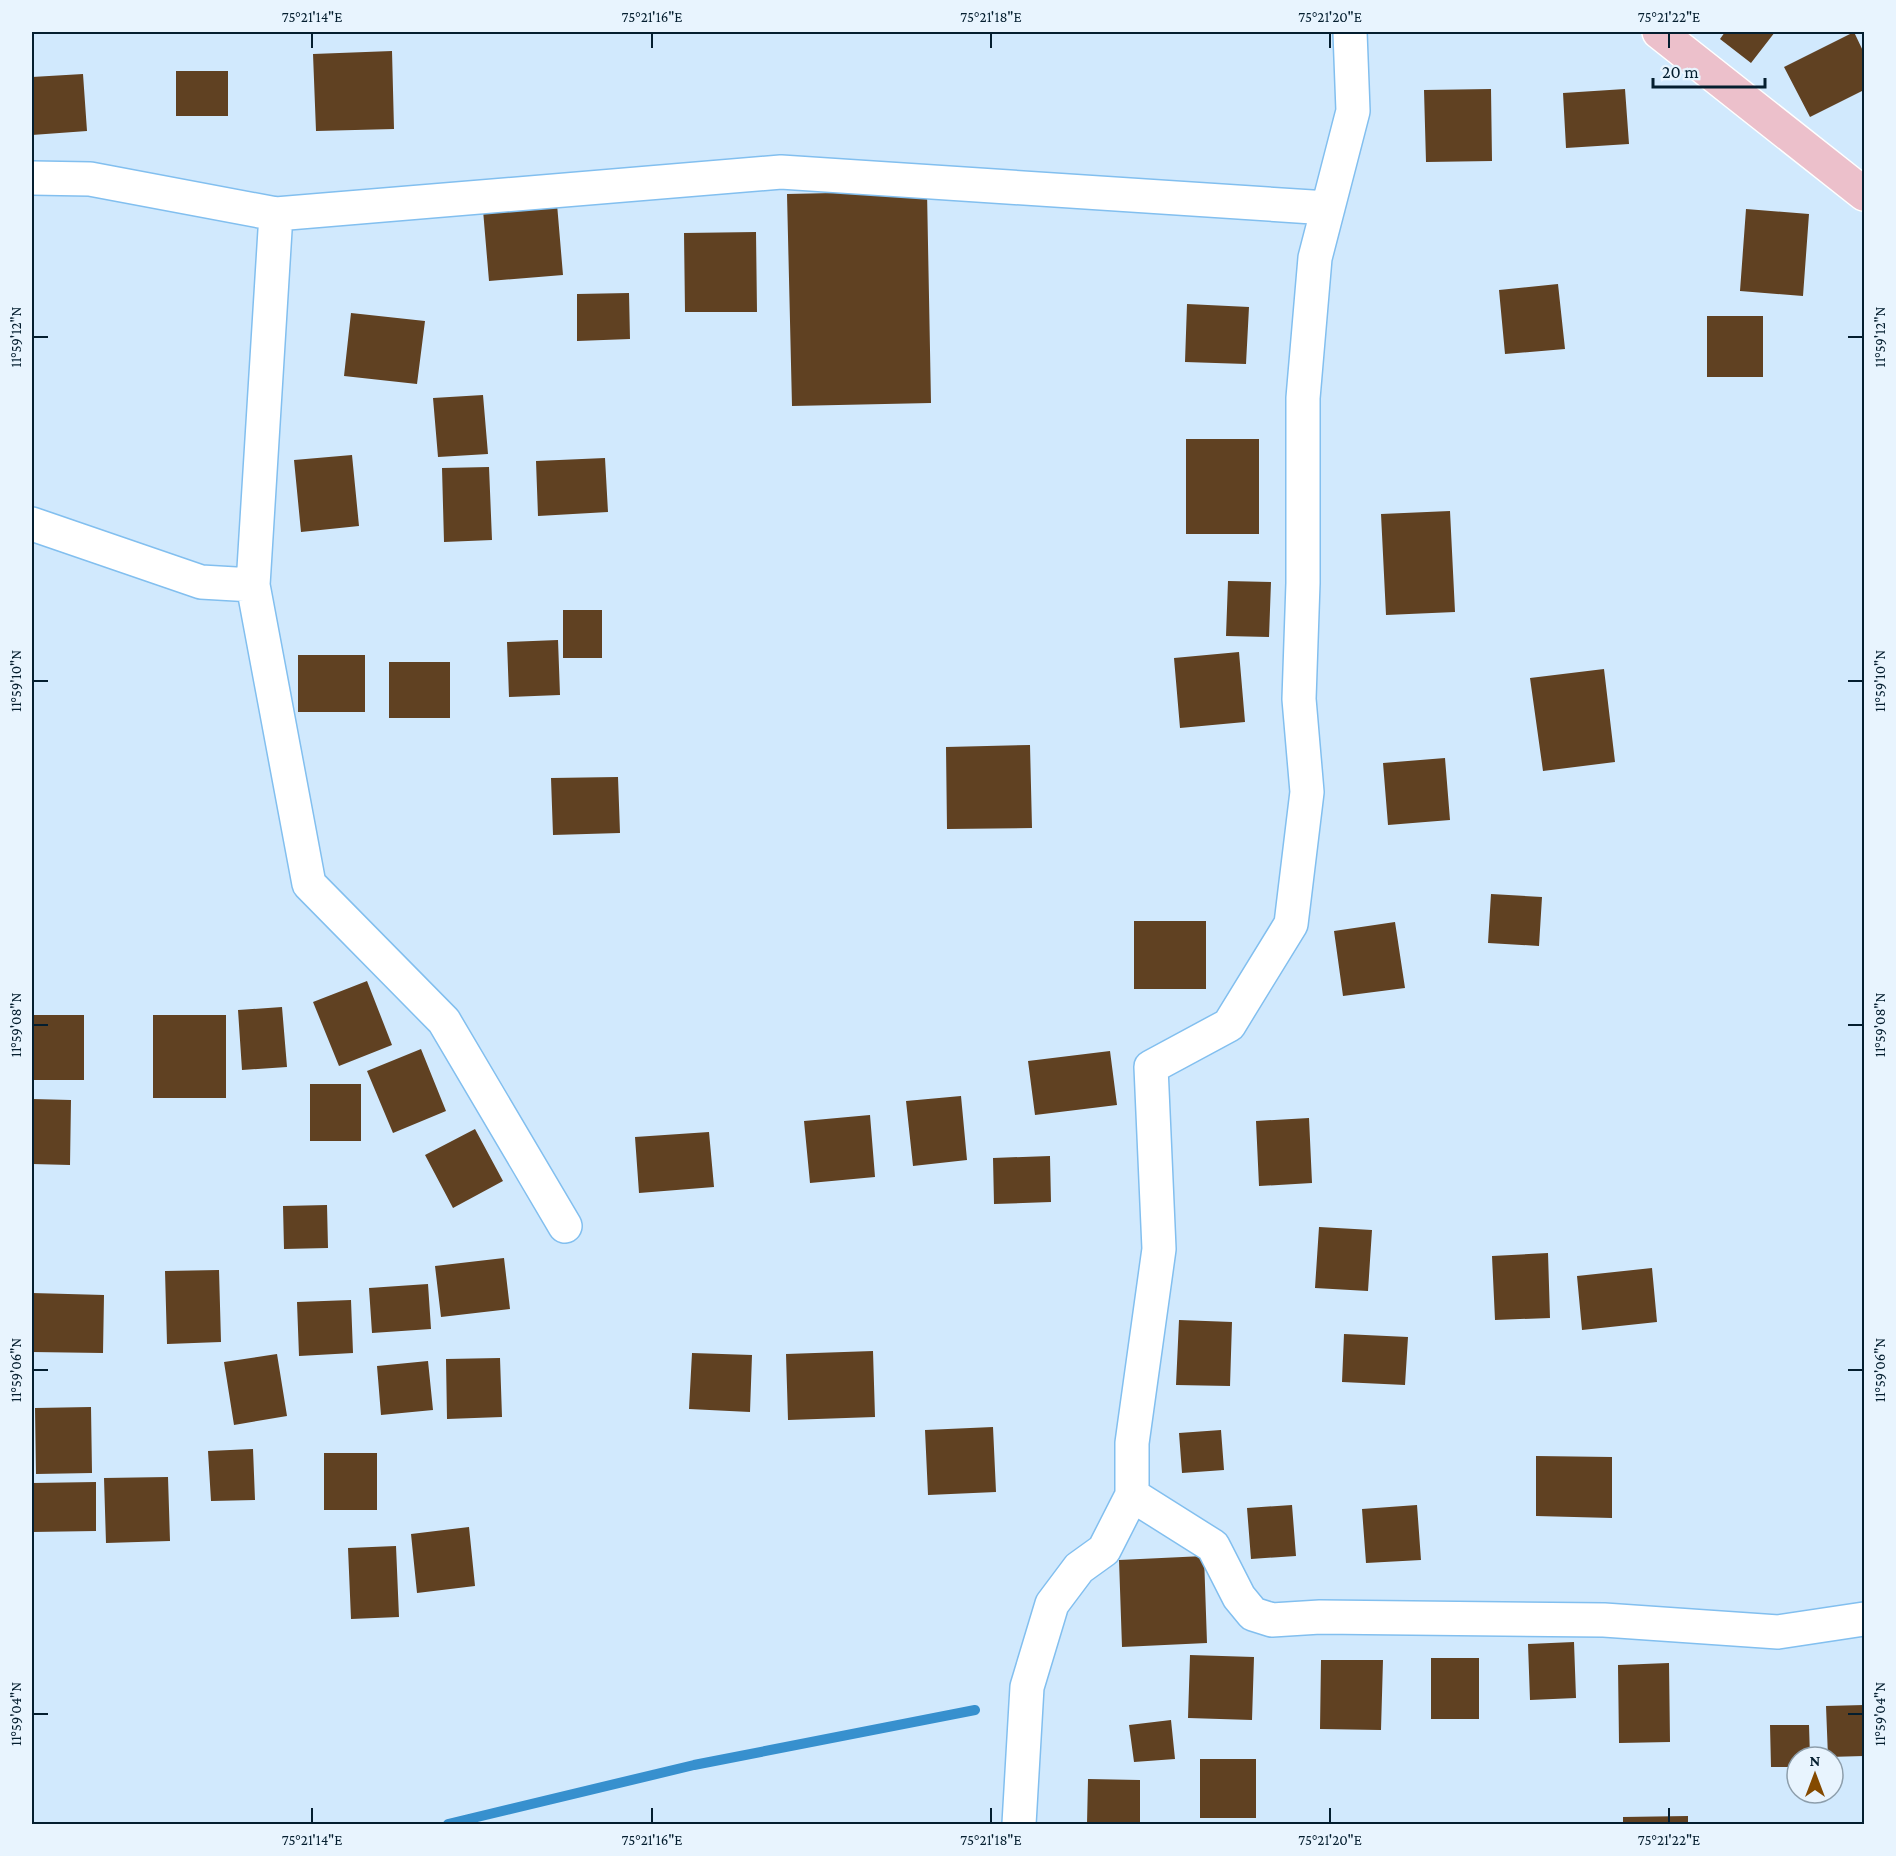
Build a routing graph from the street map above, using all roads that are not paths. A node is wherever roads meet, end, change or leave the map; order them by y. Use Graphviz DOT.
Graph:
graph roads {
  1 [pos="1350,32"];
  2 [pos="1659,32"];
  3 [pos="32,178"];
  4 [pos="1864,194"];
  5 [pos="1328,208"];
  6 [pos="276,214"];
  7 [pos="32,524"];
  8 [pos="253,585"];
  9 [pos="565,1226"];
  10 [pos="1132,1495"];
  11 [pos="1864,1618"];
  12 [pos="1019,1824"];
  1 -- 5 [label="street"];
  2 -- 4 [label="main road"];
  3 -- 6 [label="street"];
  5 -- 6 [label="street"];
  5 -- 10 [label="street"];
  6 -- 8 [label="street"];
  7 -- 8 [label="street"];
  8 -- 9 [label="street"];
  10 -- 11 [label="street"];
  10 -- 12 [label="street"];
}
